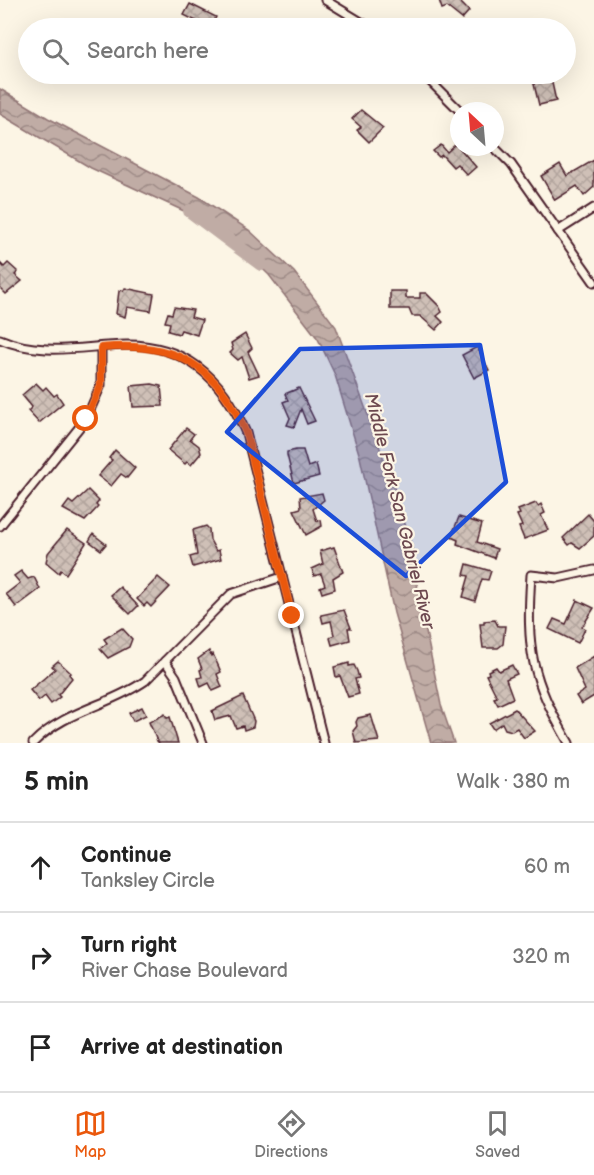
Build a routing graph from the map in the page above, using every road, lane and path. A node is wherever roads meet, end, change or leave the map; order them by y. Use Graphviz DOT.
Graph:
graph roads {
  1 [pos="326,0"];
  2 [pos="355,18"];
  3 [pos="433,84"];
  4 [pos="451,102"];
  5 [pos="503,156"];
  6 [pos="594,208"];
  7 [pos="558,231"];
  8 [pos="594,282"];
  9 [pos="0,339"];
  10 [pos="101,348"];
  11 [pos="0,526"];
  12 [pos="594,570"];
  13 [pos="282,577"];
  14 [pos="165,661"];
  15 [pos="33,743"];
  16 [pos="204,743"];
  17 [pos="324,743"];
  18 [pos="569,743"];
  1 -- 2 [label="street"];
  3 -- 4 [label="street"];
  5 -- 7 [label="street"];
  6 -- 7 [label="street"];
  7 -- 8 [label="street"];
  9 -- 10 [label="street"];
  10 -- 11 [label="street"];
  10 -- 13 [label="street"];
  12 -- 18 [label="street"];
  13 -- 14 [label="street"];
  13 -- 17 [label="street"];
  14 -- 15 [label="street"];
  14 -- 16 [label="street"];
}
